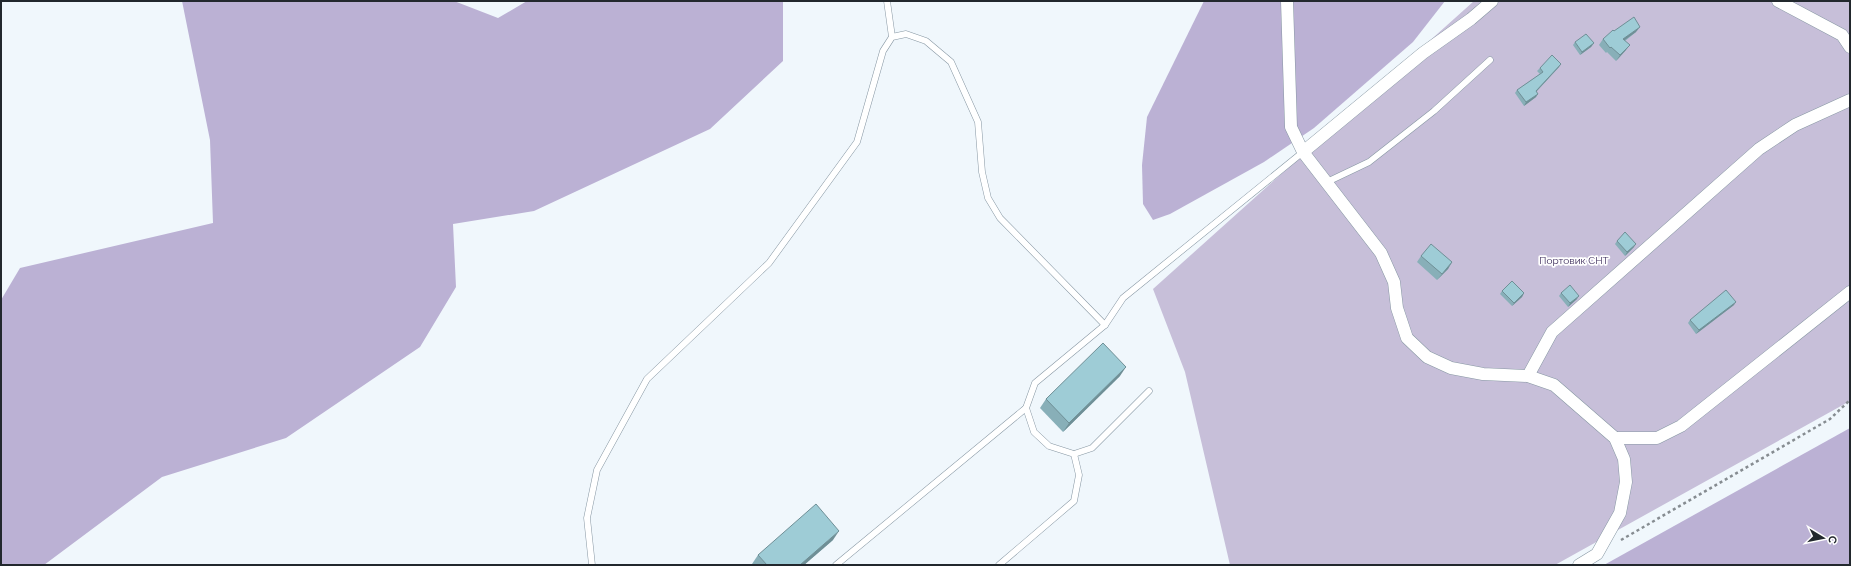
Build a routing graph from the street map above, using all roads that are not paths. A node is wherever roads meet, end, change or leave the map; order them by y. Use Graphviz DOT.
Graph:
graph roads {
  1 [pos="887,1"];
  2 [pos="1287,1"];
  3 [pos="1492,1"];
  4 [pos="1778,1"];
  5 [pos="1846,31"];
  6 [pos="892,37"];
  7 [pos="1850,47"];
  8 [pos="1490,60"];
  9 [pos="1850,100"];
  10 [pos="1303,152"];
  11 [pos="1327,182"];
  12 [pos="1850,292"];
  13 [pos="1104,325"];
  14 [pos="1528,376"];
  15 [pos="1149,391"];
  16 [pos="1026,408"];
  17 [pos="1615,438"];
  18 [pos="1074,454"];
  19 [pos="592,565"];
  20 [pos="836,565"];
  21 [pos="999,565"];
  22 [pos="1579,565"];
  1 -- 6 [label="lane"];
  2 -- 10 [label="street"];
  3 -- 10 [label="street"];
  4 -- 5 [label="street"];
  5 -- 7 [label="street"];
  6 -- 13 [label="lane"];
  6 -- 19 [label="lane"];
  8 -- 11 [label="lane"];
  9 -- 14 [label="street"];
  10 -- 11 [label="street"];
  10 -- 13 [label="lane"];
  11 -- 14 [label="street"];
  12 -- 17 [label="street"];
  13 -- 16 [label="lane"];
  14 -- 17 [label="street"];
  15 -- 18 [label="lane"];
  16 -- 18 [label="lane"];
  16 -- 20 [label="lane"];
  17 -- 22 [label="street"];
  18 -- 21 [label="lane"];
}
